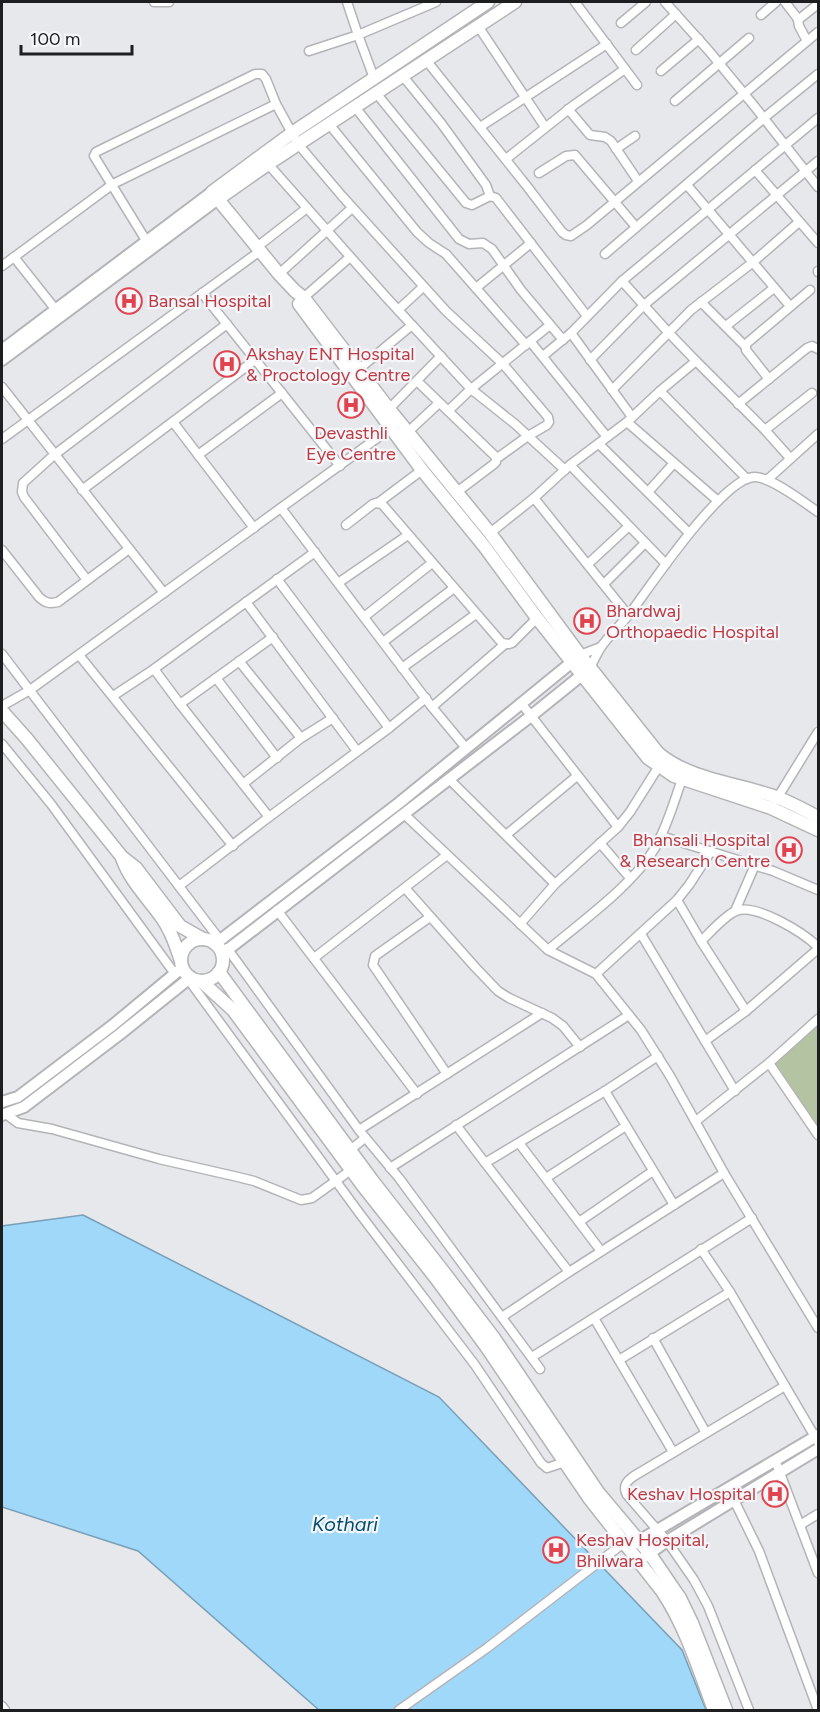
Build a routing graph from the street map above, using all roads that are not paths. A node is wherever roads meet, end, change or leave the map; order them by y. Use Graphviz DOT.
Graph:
graph roads {
  1 [pos="154,2"];
  2 [pos="170,2"];
  3 [pos="347,2"];
  4 [pos="436,2"];
  5 [pos="488,2"];
  6 [pos="515,2"];
  7 [pos="575,2"];
  8 [pos="646,2"];
  9 [pos="665,2"];
  10 [pos="776,2"];
  11 [pos="785,2"];
  12 [pos="819,4"];
  13 [pos="418,5"];
  14 [pos="676,14"];
  15 [pos="760,15"];
  16 [pos="798,19"];
  17 [pos="621,23"];
  18 [pos="478,26"];
  19 [pos="819,32"];
  20 [pos="358,35"];
  21 [pos="749,38"];
  22 [pos="699,39"];
  23 [pos="807,41"];
  24 [pos="607,44"];
  25 [pos="636,50"];
  26 [pos="309,51"];
  27 [pos="426,60"];
  28 [pos="719,63"];
  29 [pos="625,69"];
  30 [pos="661,71"];
  31 [pos="819,74"];
  32 [pos="402,75"];
  33 [pos="374,78"];
  34 [pos="637,85"];
  35 [pos="376,93"];
  36 [pos="744,94"];
  37 [pos="526,98"];
  38 [pos="675,101"];
  39 [pos="276,104"];
  40 [pos="355,107"];
  41 [pos="568,109"];
  42 [pos="764,118"];
  43 [pos="819,118"];
  44 [pos="329,124"];
  45 [pos="480,127"];
  46 [pos="545,127"];
  47 [pos="635,136"];
  48 [pos="295,139"];
  49 [pos="785,145"];
  50 [pos="616,149"];
  51 [pos="506,159"];
  52 [pos="819,161"];
  53 [pos="268,164"];
  54 [pos="754,170"];
  55 [pos="806,172"];
  56 [pos="538,173"];
  57 [pos="638,182"];
  58 [pos="113,184"];
  59 [pos="687,185"];
  60 [pos="819,187"];
  61 [pos="215,195"];
  62 [pos="777,195"];
  63 [pos="490,196"];
  64 [pos="614,202"];
  65 [pos="308,208"];
  66 [pos="352,208"];
  67 [pos="708,210"];
  68 [pos="799,222"];
  69 [pos="636,227"];
  70 [pos="328,231"];
  71 [pos="729,235"];
  72 [pos="147,242"];
  73 [pos="531,243"];
  74 [pos="819,243"];
  75 [pos="258,249"];
  76 [pos="605,254"];
  77 [pos="14,257"];
  78 [pos="350,257"];
  79 [pos="752,262"];
  80 [pos="2,266"];
  81 [pos="504,266"];
  82 [pos="279,274"];
  83 [pos="622,281"];
  84 [pos="423,286"];
  85 [pos="476,288"];
  86 [pos="774,288"];
  87 [pos="810,290"];
  88 [pos="202,293"];
  89 [pos="299,297"];
  90 [pos="701,302"];
  91 [pos="644,305"];
  92 [pos="790,306"];
  93 [pos="56,310"];
  94 [pos="398,310"];
  95 [pos="587,316"];
  96 [pos="227,324"];
  97 [pos="550,325"];
  98 [pos="412,326"];
  99 [pos="726,326"];
  100 [pos="668,332"];
  101 [pos="571,333"];
  102 [pos="563,340"];
  103 [pos="528,343"];
  104 [pos="745,346"];
  105 [pos="819,349"];
  106 [pos="2,350"];
  107 [pos="441,356"];
  108 [pos="543,356"];
  109 [pos="2,360"];
  110 [pos="255,360"];
  111 [pos="590,360"];
  112 [pos="696,361"];
  113 [pos="502,364"];
  114 [pos="359,369"];
  115 [pos="769,379"];
  116 [pos="417,381"];
  117 [pos="2,387"];
  118 [pos="471,389"];
  119 [pos="612,390"];
  120 [pos="660,391"];
  121 [pos="282,393"];
  122 [pos="812,393"];
  123 [pos="439,403"];
  124 [pos="738,404"];
  125 [pos="389,409"];
  126 [pos="448,411"];
  127 [pos="630,419"];
  128 [pos="27,420"];
  129 [pos="173,422"];
  130 [pos="391,428"];
  131 [pos="765,430"];
  132 [pos="408,432"];
  133 [pos="819,434"];
  134 [pos="528,436"];
  135 [pos="607,437"];
  136 [pos="2,439"];
  137 [pos="599,444"];
  138 [pos="54,455"];
  139 [pos="198,455"];
  140 [pos="790,458"];
  141 [pos="496,459"];
  142 [pos="674,463"];
  143 [pos="339,466"];
  144 [pos="567,468"];
  145 [pos="422,470"];
  146 [pos="747,479"];
  147 [pos="767,480"];
  148 [pos="82,490"];
  149 [pos="457,492"];
  150 [pos="648,492"];
  151 [pos="534,498"];
  152 [pos="718,501"];
  153 [pos="378,503"];
  154 [pos="281,508"];
  155 [pos="819,512"];
  156 [pos="346,525"];
  157 [pos="629,526"];
  158 [pos="254,528"];
  159 [pos="490,533"];
  160 [pos="689,533"];
  161 [pos="408,535"];
  162 [pos="645,543"];
  163 [pos="129,549"];
  164 [pos="2,550"];
  165 [pos="315,552"];
  166 [pos="432,563"];
  167 [pos="588,564"];
  168 [pos="666,564"];
  169 [pos="277,579"];
  170 [pos="87,580"];
  171 [pos="338,583"];
  172 [pos="604,584"];
  173 [pos="454,588"];
  174 [pos="164,593"];
  175 [pos="246,602"];
  176 [pos="476,614"];
  177 [pos="628,615"];
  178 [pos="364,617"];
  179 [pos="537,618"];
  180 [pos="273,637"];
  181 [pos="383,642"];
  182 [pos="505,644"];
  183 [pos="601,647"];
  184 [pos="2,654"];
  185 [pos="79,655"];
  186 [pos="576,659"];
  187 [pos="239,661"];
  188 [pos="402,668"];
  189 [pos="154,669"];
  190 [pos="586,671"];
  191 [pos="216,678"];
  192 [pos="30,690"];
  193 [pos="112,696"];
  194 [pos="426,698"];
  195 [pos="521,703"];
  196 [pos="180,704"];
  197 [pos="2,706"];
  198 [pos="432,707"];
  199 [pos="2,711"];
  200 [pos="531,716"];
  201 [pos="333,718"];
  202 [pos="389,728"];
  203 [pos="819,732"];
  204 [pos="301,738"];
  205 [pos="2,744"];
  206 [pos="466,748"];
  207 [pos="357,751"];
  208 [pos="277,758"];
  209 [pos="658,766"];
  210 [pos="577,776"];
  211 [pos="449,779"];
  212 [pos="682,779"];
  213 [pos="243,784"];
  214 [pos="774,803"];
  215 [pos="404,814"];
  216 [pos="269,817"];
  217 [pos="819,817"];
  218 [pos="618,827"];
  219 [pos="819,830"];
  220 [pos="506,835"];
  221 [pos="661,836"];
  222 [pos="600,843"];
  223 [pos="233,846"];
  224 [pos="711,851"];
  225 [pos="447,855"];
  226 [pos="122,857"];
  227 [pos="755,865"];
  228 [pos="630,878"];
  229 [pos="555,884"];
  230 [pos="179,886"];
  231 [pos="405,888"];
  232 [pos="819,890"];
  233 [pos="677,900"];
  234 [pos="277,910"];
  235 [pos="735,911"];
  236 [pos="430,916"];
  237 [pos="520,924"];
  238 [pos="642,934"];
  239 [pos="701,941"];
  240 [pos="217,945"];
  241 [pos="819,948"];
  242 [pos="548,950"];
  243 [pos="314,958"];
  244 [pos="219,972"];
  245 [pos="186,973"];
  246 [pos="596,974"];
  247 [pos="746,1011"];
  248 [pos="542,1013"];
  249 [pos="629,1015"];
  250 [pos="819,1019"];
  251 [pos="705,1041"];
  252 [pos="580,1047"];
  253 [pos="270,1051"];
  254 [pos="658,1056"];
  255 [pos="769,1063"];
  256 [pos="447,1074"];
  257 [pos="605,1091"];
  258 [pos="735,1091"];
  259 [pos="417,1094"];
  260 [pos="2,1102"];
  261 [pos="4,1114"];
  262 [pos="696,1121"];
  263 [pos="456,1125"];
  264 [pos="626,1126"];
  265 [pos="362,1134"];
  266 [pos="819,1135"];
  267 [pos="519,1143"];
  268 [pos="350,1150"];
  269 [pos="485,1163"];
  270 [pos="390,1168"];
  271 [pos="351,1170"];
  272 [pos="653,1171"];
  273 [pos="724,1173"];
  274 [pos="546,1178"];
  275 [pos="336,1182"];
  276 [pos="674,1205"];
  277 [pos="752,1218"];
  278 [pos="579,1222"];
  279 [pos="701,1249"];
  280 [pos="601,1251"];
  281 [pos="569,1272"];
  282 [pos="730,1292"];
  283 [pos="502,1317"];
  284 [pos="594,1318"];
  285 [pos="819,1328"];
  286 [pos="653,1338"];
  287 [pos="532,1357"];
  288 [pos="619,1360"];
  289 [pos="540,1369"];
  290 [pos="785,1386"];
  291 [pos="706,1433"];
  292 [pos="817,1438"];
  293 [pos="819,1449"];
  294 [pos="674,1452"];
  295 [pos="775,1460"];
  296 [pos="565,1462"];
  297 [pos="780,1471"];
  298 [pos="735,1500"];
  299 [pos="819,1514"];
  300 [pos="800,1525"];
  301 [pos="657,1530"];
  302 [pos="667,1541"];
  303 [pos="631,1543"];
  304 [pos="645,1557"];
  305 [pos="819,1573"];
  306 [pos="2,1706"];
  307 [pos="5,1710"];
  308 [pos="399,1710"];
  309 [pos="714,1710"];
  310 [pos="726,1710"];
  311 [pos="749,1710"];
  312 [pos="818,1710"];
  1 -- 2 [label="street"];
  3 -- 20 [label="street"];
  4 -- 13 [label="street"];
  5 -- 33 [label="main road"];
  6 -- 18 [label="main road"];
  7 -- 24 [label="street"];
  8 -- 17 [label="street"];
  9 -- 14 [label="street"];
  10 -- 15 [label="street"];
  11 -- 16 [label="street"];
  12 -- 16 [label="street"];
  13 -- 20 [label="street"];
  14 -- 22 [label="street"];
  14 -- 25 [label="street"];
  16 -- 23 [label="street"];
  18 -- 27 [label="main road"];
  18 -- 37 [label="street"];
  19 -- 23 [label="street"];
  20 -- 26 [label="street"];
  20 -- 33 [label="street"];
  21 -- 28 [label="street"];
  22 -- 28 [label="street"];
  22 -- 30 [label="street"];
  23 -- 36 [label="street"];
  24 -- 29 [label="street"];
  24 -- 37 [label="street"];
  27 -- 32 [label="main road"];
  27 -- 45 [label="street"];
  28 -- 36 [label="street"];
  28 -- 38 [label="street"];
  29 -- 34 [label="street"];
  29 -- 41 [label="street"];
  31 -- 42 [label="street"];
  32 -- 35 [label="main road"];
  32 -- 63 [label="street"];
  33 -- 48 [label="main road"];
  35 -- 40 [label="main road"];
  35 -- 63 [label="street"];
  36 -- 42 [label="street"];
  36 -- 57 [label="street"];
  37 -- 45 [label="street"];
  37 -- 46 [label="street"];
  39 -- 48 [label="street"];
  39 -- 58 [label="street"];
  39 -- 58 [label="street"];
  40 -- 44 [label="main road"];
  40 -- 81 [label="street"];
  41 -- 46 [label="street"];
  41 -- 50 [label="street"];
  42 -- 49 [label="street"];
  42 -- 59 [label="street"];
  43 -- 49 [label="street"];
  44 -- 48 [label="main road"];
  44 -- 85 [label="street"];
  45 -- 51 [label="street"];
  46 -- 51 [label="street"];
  47 -- 50 [label="street"];
  48 -- 53 [label="main road"];
  48 -- 61 [label="main road"];
  48 -- 66 [label="street"];
  49 -- 54 [label="street"];
  49 -- 55 [label="street"];
  50 -- 57 [label="street"];
  51 -- 64 [label="street"];
  52 -- 55 [label="street"];
  53 -- 61 [label="main road"];
  53 -- 65 [label="street"];
  54 -- 62 [label="street"];
  54 -- 67 [label="street"];
  55 -- 60 [label="street"];
  55 -- 62 [label="street"];
  56 -- 64 [label="street"];
  57 -- 64 [label="street"];
  58 -- 72 [label="street"];
  58 -- 77 [label="street"];
  59 -- 67 [label="street"];
  59 -- 69 [label="street"];
  61 -- 72 [label="street"];
  61 -- 75 [label="main road"];
  61 -- 109 [label="street"];
  62 -- 68 [label="street"];
  62 -- 71 [label="street"];
  63 -- 73 [label="street"];
  64 -- 69 [label="street"];
  65 -- 70 [label="street"];
  65 -- 75 [label="street"];
  66 -- 70 [label="street"];
  66 -- 84 [label="street"];
  67 -- 71 [label="street"];
  67 -- 83 [label="street"];
  68 -- 74 [label="street"];
  68 -- 79 [label="street"];
  69 -- 76 [label="street"];
  70 -- 78 [label="street"];
  70 -- 82 [label="street"];
  71 -- 79 [label="street"];
  71 -- 91 [label="street"];
  72 -- 93 [label="street"];
  73 -- 81 [label="street"];
  73 -- 95 [label="street"];
  75 -- 82 [label="main road"];
  75 -- 88 [label="street"];
  77 -- 80 [label="street"];
  77 -- 93 [label="street"];
  78 -- 89 [label="street"];
  78 -- 94 [label="street"];
  79 -- 86 [label="street"];
  79 -- 90 [label="street"];
  81 -- 85 [label="street"];
  81 -- 97 [label="street"];
  82 -- 89 [label="main road"];
  83 -- 91 [label="street"];
  83 -- 95 [label="street"];
  84 -- 94 [label="street"];
  84 -- 113 [label="street"];
  85 -- 103 [label="street"];
  86 -- 92 [label="street"];
  86 -- 99 [label="street"];
  87 -- 92 [label="street"];
  88 -- 96 [label="street"];
  88 -- 128 [label="street"];
  89 -- 114 [label="main road"];
  89 -- 130 [label="main road"];
  90 -- 99 [label="street"];
  90 -- 100 [label="street"];
  91 -- 100 [label="street"];
  91 -- 111 [label="street"];
  92 -- 104 [label="street"];
  93 -- 106 [label="street"];
  94 -- 98 [label="street"];
  95 -- 101 [label="street"];
  96 -- 110 [label="street"];
  96 -- 138 [label="street"];
  97 -- 102 [label="street"];
  97 -- 103 [label="street"];
  98 -- 107 [label="street"];
  98 -- 114 [label="street"];
  99 -- 104 [label="street"];
  100 -- 112 [label="street"];
  100 -- 119 [label="street"];
  101 -- 102 [label="street"];
  101 -- 111 [label="street"];
  102 -- 108 [label="street"];
  103 -- 108 [label="street"];
  103 -- 113 [label="street"];
  104 -- 115 [label="street"];
  105 -- 115 [label="street"];
  107 -- 116 [label="street"];
  107 -- 118 [label="street"];
  108 -- 135 [label="street"];
  110 -- 121 [label="street"];
  110 -- 129 [label="street"];
  111 -- 119 [label="street"];
  112 -- 120 [label="street"];
  112 -- 124 [label="street"];
  113 -- 118 [label="street"];
  113 -- 134 [label="street"];
  114 -- 125 [label="main road"];
  115 -- 124 [label="street"];
  116 -- 123 [label="street"];
  116 -- 125 [label="street"];
  117 -- 128 [label="street"];
  118 -- 126 [label="street"];
  118 -- 134 [label="street"];
  119 -- 127 [label="street"];
  120 -- 127 [label="street"];
  120 -- 146 [label="street"];
  121 -- 139 [label="street"];
  121 -- 143 [label="street"];
  122 -- 131 [label="street"];
  123 -- 126 [label="street"];
  123 -- 132 [label="street"];
  124 -- 131 [label="street"];
  125 -- 132 [label="main road"];
  126 -- 141 [label="street"];
  127 -- 135 [label="street"];
  127 -- 142 [label="street"];
  128 -- 136 [label="street"];
  128 -- 138 [label="street"];
  129 -- 139 [label="street"];
  129 -- 148 [label="street"];
  130 -- 143 [label="street"];
  130 -- 145 [label="main road"];
  131 -- 140 [label="street"];
  132 -- 149 [label="main road"];
  133 -- 140 [label="street"];
  134 -- 141 [label="street"];
  134 -- 144 [label="street"];
  135 -- 137 [label="street"];
  137 -- 144 [label="street"];
  137 -- 150 [label="street"];
  138 -- 148 [label="street"];
  138 -- 170 [label="street"];
  139 -- 158 [label="street"];
  140 -- 147 [label="street"];
  141 -- 149 [label="street"];
  142 -- 150 [label="street"];
  142 -- 152 [label="street"];
  143 -- 154 [label="street"];
  144 -- 151 [label="street"];
  144 -- 157 [label="street"];
  145 -- 153 [label="street"];
  145 -- 179 [label="main road"];
  146 -- 147 [label="street"];
  146 -- 152 [label="street"];
  147 -- 155 [label="street"];
  148 -- 163 [label="street"];
  149 -- 159 [label="main road"];
  150 -- 160 [label="street"];
  151 -- 159 [label="street"];
  151 -- 167 [label="street"];
  152 -- 160 [label="street"];
  153 -- 156 [label="street"];
  153 -- 161 [label="street"];
  154 -- 158 [label="street"];
  154 -- 165 [label="street"];
  157 -- 162 [label="street"];
  157 -- 167 [label="street"];
  158 -- 174 [label="street"];
  159 -- 186 [label="main road"];
  160 -- 168 [label="street"];
  161 -- 166 [label="street"];
  161 -- 171 [label="street"];
  162 -- 168 [label="street"];
  162 -- 172 [label="street"];
  163 -- 170 [label="street"];
  163 -- 174 [label="street"];
  164 -- 170 [label="street"];
  165 -- 169 [label="street"];
  165 -- 171 [label="street"];
  166 -- 173 [label="street"];
  166 -- 178 [label="street"];
  167 -- 172 [label="street"];
  168 -- 177 [label="street"];
  169 -- 175 [label="street"];
  169 -- 202 [label="street"];
  171 -- 178 [label="street"];
  172 -- 177 [label="street"];
  173 -- 176 [label="street"];
  173 -- 181 [label="street"];
  174 -- 185 [label="street"];
  175 -- 180 [label="street"];
  175 -- 189 [label="street"];
  176 -- 182 [label="street"];
  176 -- 188 [label="street"];
  177 -- 183 [label="street"];
  178 -- 181 [label="street"];
  179 -- 182 [label="street"];
  179 -- 186 [label="main road"];
  180 -- 187 [label="street"];
  180 -- 201 [label="street"];
  181 -- 188 [label="street"];
  182 -- 198 [label="street"];
  183 -- 186 [label="street"];
  183 -- 190 [label="street"];
  184 -- 192 [label="street"];
  185 -- 192 [label="street"];
  185 -- 193 [label="street"];
  186 -- 190 [label="main road"];
  186 -- 195 [label="street"];
  187 -- 191 [label="street"];
  187 -- 204 [label="street"];
  188 -- 194 [label="street"];
  189 -- 193 [label="street"];
  189 -- 196 [label="street"];
  190 -- 200 [label="street"];
  190 -- 209 [label="main road"];
  190 -- 214 [label="main road"];
  191 -- 196 [label="street"];
  191 -- 208 [label="street"];
  192 -- 197 [label="street"];
  192 -- 230 [label="street"];
  193 -- 223 [label="street"];
  194 -- 198 [label="street"];
  194 -- 202 [label="street"];
  195 -- 200 [label="street"];
  195 -- 206 [label="street"];
  196 -- 213 [label="street"];
  198 -- 206 [label="street"];
  199 -- 226 [label="main road"];
  200 -- 210 [label="street"];
  200 -- 211 [label="street"];
  201 -- 204 [label="street"];
  201 -- 207 [label="street"];
  202 -- 207 [label="street"];
  203 -- 214 [label="street"];
  204 -- 208 [label="street"];
  205 -- 245 [label="street"];
  206 -- 240 [label="street"];
  207 -- 216 [label="street"];
  208 -- 213 [label="street"];
  209 -- 212 [label="main road"];
  209 -- 218 [label="street"];
  210 -- 218 [label="street"];
  210 -- 220 [label="street"];
  211 -- 215 [label="street"];
  211 -- 220 [label="street"];
  212 -- 214 [label="main road"];
  212 -- 221 [label="street"];
  213 -- 216 [label="street"];
  214 -- 217 [label="main road"];
  214 -- 219 [label="main road"];
  215 -- 225 [label="street"];
  215 -- 234 [label="street"];
  216 -- 223 [label="street"];
  218 -- 222 [label="street"];
  220 -- 229 [label="street"];
  221 -- 224 [label="street"];
  221 -- 228 [label="street"];
  222 -- 228 [label="street"];
  222 -- 229 [label="street"];
  223 -- 230 [label="street"];
  224 -- 227 [label="street"];
  224 -- 233 [label="street"];
  225 -- 231 [label="street"];
  225 -- 237 [label="street"];
  226 -- 240 [label="main road"];
  226 -- 245 [label="main road"];
  227 -- 232 [label="street"];
  227 -- 235 [label="street"];
  228 -- 242 [label="street"];
  229 -- 237 [label="street"];
  230 -- 240 [label="street"];
  231 -- 236 [label="street"];
  231 -- 243 [label="street"];
  233 -- 238 [label="street"];
  233 -- 239 [label="street"];
  234 -- 240 [label="street"];
  234 -- 243 [label="street"];
  235 -- 239 [label="street"];
  235 -- 241 [label="street"];
  236 -- 248 [label="street"];
  236 -- 256 [label="street"];
  237 -- 242 [label="street"];
  238 -- 246 [label="street"];
  238 -- 251 [label="street"];
  239 -- 247 [label="street"];
  240 -- 244 [label="main road"];
  240 -- 245 [label="main road"];
  240 -- 265 [label="street"];
  241 -- 247 [label="street"];
  242 -- 246 [label="street"];
  243 -- 259 [label="street"];
  244 -- 245 [label="main road"];
  244 -- 253 [label="main road"];
  245 -- 253 [label="main road"];
  245 -- 260 [label="street"];
  245 -- 261 [label="street"];
  245 -- 275 [label="street"];
  246 -- 249 [label="street"];
  247 -- 251 [label="street"];
  248 -- 252 [label="street"];
  248 -- 256 [label="street"];
  249 -- 252 [label="street"];
  249 -- 254 [label="street"];
  250 -- 255 [label="street"];
  251 -- 258 [label="street"];
  252 -- 263 [label="street"];
  253 -- 268 [label="main road"];
  253 -- 271 [label="main road"];
  254 -- 257 [label="street"];
  254 -- 262 [label="street"];
  255 -- 258 [label="street"];
  255 -- 266 [label="street"];
  256 -- 259 [label="street"];
  257 -- 264 [label="street"];
  257 -- 267 [label="street"];
  258 -- 262 [label="street"];
  259 -- 265 [label="street"];
  261 -- 275 [label="street"];
  262 -- 273 [label="street"];
  263 -- 269 [label="street"];
  263 -- 270 [label="street"];
  264 -- 272 [label="street"];
  264 -- 274 [label="street"];
  265 -- 268 [label="street"];
  265 -- 270 [label="street"];
  267 -- 269 [label="street"];
  267 -- 274 [label="street"];
  268 -- 303 [label="main road"];
  269 -- 281 [label="street"];
  270 -- 283 [label="street"];
  271 -- 275 [label="street"];
  271 -- 296 [label="main road"];
  272 -- 276 [label="street"];
  272 -- 278 [label="street"];
  273 -- 276 [label="street"];
  273 -- 277 [label="street"];
  274 -- 278 [label="street"];
  275 -- 296 [label="street"];
  276 -- 280 [label="street"];
  277 -- 279 [label="street"];
  277 -- 285 [label="street"];
  278 -- 280 [label="street"];
  279 -- 282 [label="street"];
  279 -- 284 [label="street"];
  280 -- 281 [label="street"];
  281 -- 283 [label="street"];
  282 -- 286 [label="street"];
  282 -- 290 [label="street"];
  283 -- 287 [label="street"];
  284 -- 287 [label="street"];
  284 -- 288 [label="street"];
  286 -- 288 [label="street"];
  286 -- 291 [label="street"];
  287 -- 289 [label="street"];
  288 -- 294 [label="street"];
  290 -- 291 [label="street"];
  290 -- 292 [label="street"];
  291 -- 294 [label="street"];
  292 -- 295 [label="street"];
  293 -- 297 [label="street"];
  294 -- 301 [label="street"];
  295 -- 297 [label="street"];
  295 -- 301 [label="street"];
  296 -- 303 [label="main road"];
  297 -- 298 [label="street"];
  297 -- 300 [label="street"];
  298 -- 302 [label="street"];
  298 -- 312 [label="street"];
  299 -- 300 [label="street"];
  300 -- 305 [label="street"];
  301 -- 302 [label="street"];
  301 -- 303 [label="street"];
  302 -- 304 [label="street"];
  302 -- 311 [label="street"];
  303 -- 304 [label="main road"];
  303 -- 308 [label="street"];
  304 -- 309 [label="main road"];
  304 -- 310 [label="main road"];
  306 -- 307 [label="street"];
}
